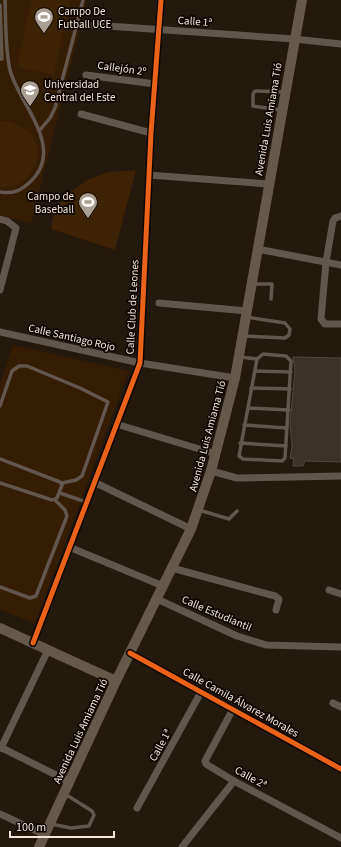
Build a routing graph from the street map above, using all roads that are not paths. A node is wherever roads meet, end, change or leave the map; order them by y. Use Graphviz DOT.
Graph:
graph roads {
  1 [pos="5,0"];
  2 [pos="83,0"];
  3 [pos="160,0"];
  4 [pos="302,0"];
  5 [pos="0,5"];
  6 [pos="94,25"];
  7 [pos="159,29"];
  8 [pos="294,39"];
  9 [pos="341,44"];
  10 [pos="0,59"];
  11 [pos="86,74"];
  12 [pos="155,84"];
  13 [pos="284,92"];
  14 [pos="282,110"];
  15 [pos="80,114"];
  16 [pos="40,130"];
  17 [pos="151,133"];
  18 [pos="149,175"];
  19 [pos="268,184"];
  20 [pos="0,192"];
  21 [pos="341,216"];
  22 [pos="0,219"];
  23 [pos="257,248"];
  24 [pos="326,262"];
  25 [pos="341,265"];
  26 [pos="252,284"];
  27 [pos="0,290"];
  28 [pos="271,299"];
  29 [pos="159,303"];
  30 [pos="247,314"];
  31 [pos="341,324"];
  32 [pos="0,332"];
  33 [pos="243,336"];
  34 [pos="239,357"];
  35 [pos="257,359"];
  36 [pos="140,363"];
  37 [pos="255,371"];
  38 [pos="291,372"];
  39 [pos="235,378"];
  40 [pos="251,388"];
  41 [pos="290,389"];
  42 [pos="0,406"];
  43 [pos="248,408"];
  44 [pos="289,410"];
  45 [pos="116,424"];
  46 [pos="244,425"];
  47 [pos="287,428"];
  48 [pos="240,443"];
  49 [pos="286,446"];
  50 [pos="216,454"];
  51 [pos="0,459"];
  52 [pos="212,470"];
  53 [pos="341,476"];
  54 [pos="94,482"];
  55 [pos="0,483"];
  56 [pos="62,483"];
  57 [pos="60,493"];
  58 [pos="55,500"];
  59 [pos="86,502"];
  60 [pos="198,509"];
  61 [pos="237,511"];
  62 [pos="191,529"];
  63 [pos="69,547"];
  64 [pos="172,568"];
  65 [pos="163,586"];
  66 [pos="0,587"];
  67 [pos="328,590"];
  68 [pos="341,594"];
  69 [pos="157,599"];
  70 [pos="276,610"];
  71 [pos="0,628"];
  72 [pos="32,644"];
  73 [pos="340,645"];
  74 [pos="48,650"];
  75 [pos="130,653"];
  76 [pos="116,681"];
  77 [pos="201,692"];
  78 [pos="333,703"];
  79 [pos="341,707"];
  80 [pos="233,709"];
  81 [pos="0,748"];
  82 [pos="341,769"];
  83 [pos="234,781"];
  84 [pos="70,782"];
  85 [pos="64,793"];
  86 [pos="137,808"];
  87 [pos="0,814"];
  88 [pos="50,823"];
  89 [pos="45,835"];
  90 [pos="341,838"];
  91 [pos="39,847"];
  92 [pos="182,847"];
  1 -- 16 [label="lane"];
  2 -- 16 [label="lane"];
  3 -- 7 [label="street, Calle Club de Leones"];
  4 -- 8 [label="main road, Avenida Luis Amiama Tió"];
  5 -- 10 [label="lane"];
  6 -- 7 [label="street, Calle 1ª"];
  7 -- 8 [label="street, Calle 1ª"];
  7 -- 12 [label="street, Calle Club de Leones"];
  8 -- 9 [label="street, Calle 1ª"];
  8 -- 13 [label="main road, Avenida Luis Amiama Tió"];
  11 -- 12 [label="street, Callejón 2º"];
  12 -- 17 [label="street, Calle Club de Leones"];
  13 -- 14 [label="main road, Avenida Luis Amiama Tió"];
  13 -- 14 [label="lane"];
  14 -- 19 [label="main road, Avenida Luis Amiama Tió"];
  15 -- 17 [label="street"];
  16 -- 20 [label="lane"];
  17 -- 18 [label="street, Calle Club de Leones"];
  18 -- 19 [label="street"];
  18 -- 36 [label="street, Calle Club de Leones"];
  19 -- 23 [label="main road, Avenida Luis Amiama Tió"];
  21 -- 24 [label="street"];
  22 -- 27 [label="street"];
  23 -- 24 [label="street"];
  23 -- 26 [label="main road, Avenida Luis Amiama Tió"];
  24 -- 25 [label="street"];
  24 -- 31 [label="street"];
  26 -- 28 [label="lane"];
  26 -- 30 [label="main road, Avenida Luis Amiama Tió"];
  29 -- 30 [label="street"];
  30 -- 33 [label="main road, Avenida Luis Amiama Tió"];
  30 -- 33 [label="lane"];
  32 -- 36 [label="street, Calle Santiago Rojo"];
  33 -- 34 [label="main road, Avenida Luis Amiama Tió"];
  34 -- 35 [label="lane"];
  34 -- 39 [label="main road, Avenida Luis Amiama Tió"];
  35 -- 37 [label="lane"];
  35 -- 38 [label="lane"];
  36 -- 39 [label="street, Calle Santiago Rojo"];
  36 -- 45 [label="street, Calle Club de Leones"];
  37 -- 38 [label="lane"];
  37 -- 40 [label="lane"];
  38 -- 41 [label="lane"];
  39 -- 50 [label="main road, Avenida Luis Amiama Tió"];
  40 -- 41 [label="lane"];
  40 -- 43 [label="lane"];
  41 -- 44 [label="lane"];
  42 -- 56 [label="lane"];
  43 -- 44 [label="lane"];
  43 -- 46 [label="lane"];
  44 -- 47 [label="lane"];
  45 -- 50 [label="street"];
  45 -- 54 [label="street, Calle Club de Leones"];
  46 -- 47 [label="lane"];
  46 -- 48 [label="lane"];
  47 -- 49 [label="lane"];
  48 -- 49 [label="lane"];
  48 -- 49 [label="lane"];
  50 -- 52 [label="main road, Avenida Luis Amiama Tió"];
  51 -- 56 [label="lane"];
  52 -- 53 [label="street"];
  52 -- 60 [label="main road, Avenida Luis Amiama Tió"];
  54 -- 59 [label="street, Calle Club de Leones"];
  54 -- 62 [label="street"];
  55 -- 58 [label="lane"];
  56 -- 57 [label="lane"];
  57 -- 58 [label="lane"];
  57 -- 59 [label="lane"];
  58 -- 66 [label="lane"];
  59 -- 63 [label="street, Calle Club de Leones"];
  60 -- 61 [label="lane"];
  60 -- 62 [label="main road, Avenida Luis Amiama Tió"];
  62 -- 64 [label="main road, Avenida Luis Amiama Tió"];
  63 -- 65 [label="street"];
  63 -- 72 [label="street, Calle Club de Leones"];
  64 -- 65 [label="main road, Avenida Luis Amiama Tió"];
  64 -- 70 [label="street"];
  65 -- 69 [label="main road, Avenida Luis Amiama Tió"];
  67 -- 68 [label="street"];
  69 -- 73 [label="street, Calle Estudiantil"];
  69 -- 75 [label="main road, Avenida Luis Amiama Tió"];
  71 -- 72 [label="main road"];
  72 -- 74 [label="main road"];
  74 -- 76 [label="main road"];
  74 -- 81 [label="street"];
  75 -- 76 [label="main road, Avenida Luis Amiama Tió"];
  75 -- 77 [label="street, Calle Camila Álvarez Morales"];
  76 -- 84 [label="main road, Avenida Luis Amiama Tió"];
  77 -- 80 [label="street, Calle Camila Álvarez Morales"];
  77 -- 86 [label="street, Calle 1ª"];
  78 -- 79 [label="street"];
  80 -- 82 [label="street, Calle Camila Álvarez Morales"];
  80 -- 83 [label="street, Calle 2ª"];
  81 -- 84 [label="street"];
  83 -- 90 [label="street, Calle 2ª"];
  83 -- 92 [label="street"];
  84 -- 85 [label="main road, Avenida Luis Amiama Tió"];
  85 -- 88 [label="main road, Avenida Luis Amiama Tió"];
  85 -- 88 [label="lane"];
  87 -- 89 [label="street"];
  88 -- 89 [label="main road, Avenida Luis Amiama Tió"];
  89 -- 91 [label="main road, Avenida Luis Amiama Tió"];
}
